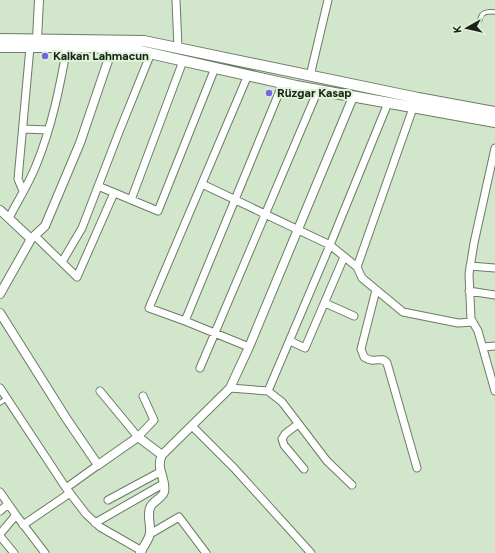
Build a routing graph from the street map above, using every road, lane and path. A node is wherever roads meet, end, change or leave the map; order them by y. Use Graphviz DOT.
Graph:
graph roads {
  1 [pos="39,0"];
  2 [pos="176,0"];
  3 [pos="328,0"];
  4 [pos="495,12"];
  5 [pos="480,20"];
  6 [pos="0,39"];
  7 [pos="37,39"];
  8 [pos="0,47"];
  9 [pos="30,47"];
  10 [pos="67,47"];
  11 [pos="178,48"];
  12 [pos="112,49"];
  13 [pos="151,54"];
  14 [pos="183,61"];
  15 [pos="215,68"];
  16 [pos="248,75"];
  17 [pos="310,76"];
  18 [pos="283,83"];
  19 [pos="318,90"];
  20 [pos="353,97"];
  21 [pos="388,103"];
  22 [pos="413,108"];
  23 [pos="495,112"];
  24 [pos="495,122"];
  25 [pos="22,129"];
  26 [pos="48,130"];
  27 [pos="495,148"];
  28 [pos="202,184"];
  29 [pos="98,186"];
  30 [pos="23,191"];
  31 [pos="114,193"];
  32 [pos="131,200"];
  33 [pos="235,200"];
  34 [pos="0,210"];
  35 [pos="265,214"];
  36 [pos="9,218"];
  37 [pos="298,230"];
  38 [pos="33,237"];
  39 [pos="330,245"];
  40 [pos="344,257"];
  41 [pos="62,262"];
  42 [pos="470,266"];
  43 [pos="357,267"];
  44 [pos="495,268"];
  45 [pos="376,290"];
  46 [pos="469,291"];
  47 [pos="0,294"];
  48 [pos="495,295"];
  49 [pos="325,303"];
  50 [pos="0,313"];
  51 [pos="354,316"];
  52 [pos="185,321"];
  53 [pos="473,322"];
  54 [pos="215,334"];
  55 [pos="290,341"];
  56 [pos="495,346"];
  57 [pos="483,347"];
  58 [pos="249,348"];
  59 [pos="495,359"];
  60 [pos="487,360"];
  61 [pos="200,368"];
  62 [pos="0,388"];
  63 [pos="230,388"];
  64 [pos="100,390"];
  65 [pos="268,391"];
  66 [pos="495,391"];
  67 [pos="143,396"];
  68 [pos="7,398"];
  69 [pos="0,403"];
  70 [pos="298,424"];
  71 [pos="192,426"];
  72 [pos="138,438"];
  73 [pos="162,455"];
  74 [pos="98,465"];
  75 [pos="417,468"];
  76 [pos="304,469"];
  77 [pos="160,472"];
  78 [pos="163,484"];
  79 [pos="352,485"];
  80 [pos="68,491"];
  81 [pos="0,492"];
  82 [pos="108,500"];
  83 [pos="8,504"];
  84 [pos="0,511"];
  85 [pos="16,515"];
  86 [pos="95,523"];
  87 [pos="23,525"];
  88 [pos="150,534"];
  89 [pos="0,535"];
  90 [pos="141,552"];
  91 [pos="14,553"];
  92 [pos="45,553"];
  93 [pos="206,553"];
  94 [pos="312,553"];
  1 -- 7 [label="street"];
  2 -- 11 [label="street"];
  3 -- 17 [label="street"];
  4 -- 5 [label="lane"];
  6 -- 7 [label="main road"];
  7 -- 11 [label="main road"];
  8 -- 9 [label="main road"];
  9 -- 10 [label="main road"];
  9 -- 25 [label="street"];
  10 -- 12 [label="main road"];
  10 -- 26 [label="street"];
  11 -- 17 [label="main road"];
  12 -- 13 [label="main road"];
  12 -- 38 [label="street"];
  13 -- 14 [label="main road"];
  13 -- 29 [label="street"];
  14 -- 15 [label="main road"];
  14 -- 32 [label="street"];
  15 -- 16 [label="main road"];
  15 -- 32 [label="street"];
  16 -- 18 [label="main road"];
  16 -- 28 [label="street"];
  17 -- 23 [label="main road"];
  18 -- 19 [label="main road"];
  18 -- 33 [label="street"];
  19 -- 20 [label="main road"];
  19 -- 35 [label="street"];
  20 -- 21 [label="main road"];
  20 -- 37 [label="street"];
  21 -- 22 [label="main road"];
  21 -- 39 [label="street"];
  22 -- 24 [label="main road"];
  22 -- 43 [label="street"];
  25 -- 26 [label="street"];
  25 -- 30 [label="street"];
  26 -- 30 [label="street"];
  27 -- 42 [label="street"];
  28 -- 33 [label="street"];
  28 -- 52 [label="street"];
  29 -- 31 [label="street"];
  29 -- 41 [label="street"];
  30 -- 36 [label="street"];
  31 -- 32 [label="street"];
  31 -- 41 [label="street"];
  33 -- 35 [label="street"];
  33 -- 52 [label="street"];
  34 -- 36 [label="street"];
  35 -- 37 [label="street"];
  35 -- 54 [label="street"];
  36 -- 38 [label="street"];
  37 -- 39 [label="street"];
  37 -- 58 [label="street"];
  38 -- 41 [label="street"];
  38 -- 47 [label="street"];
  39 -- 40 [label="street"];
  39 -- 55 [label="street"];
  40 -- 43 [label="street"];
  40 -- 49 [label="street"];
  42 -- 44 [label="street"];
  42 -- 46 [label="street"];
  43 -- 45 [label="street"];
  45 -- 53 [label="street"];
  45 -- 75 [label="street"];
  46 -- 48 [label="street"];
  46 -- 53 [label="street"];
  49 -- 51 [label="street"];
  49 -- 55 [label="street"];
  50 -- 74 [label="street"];
  52 -- 54 [label="street"];
  53 -- 57 [label="street"];
  54 -- 58 [label="street"];
  54 -- 61 [label="street"];
  55 -- 65 [label="street"];
  56 -- 57 [label="street"];
  57 -- 60 [label="street"];
  58 -- 63 [label="street"];
  59 -- 60 [label="street"];
  60 -- 66 [label="street"];
  62 -- 68 [label="street"];
  63 -- 65 [label="street"];
  63 -- 71 [label="street"];
  64 -- 72 [label="street"];
  65 -- 70 [label="street"];
  67 -- 72 [label="street"];
  68 -- 69 [label="lane"];
  68 -- 80 [label="street"];
  70 -- 76 [label="street"];
  70 -- 79 [label="street"];
  71 -- 73 [label="street"];
  71 -- 94 [label="street"];
  72 -- 73 [label="street"];
  72 -- 74 [label="street"];
  73 -- 77 [label="street"];
  74 -- 80 [label="street"];
  77 -- 78 [label="street"];
  77 -- 82 [label="street"];
  78 -- 86 [label="street"];
  78 -- 88 [label="street"];
  80 -- 86 [label="street"];
  80 -- 87 [label="street"];
  81 -- 83 [label="street"];
  83 -- 84 [label="street"];
  83 -- 85 [label="street"];
  85 -- 87 [label="street"];
  85 -- 89 [label="street"];
  86 -- 90 [label="street"];
  87 -- 92 [label="street"];
  88 -- 90 [label="street"];
  88 -- 93 [label="street"];
  89 -- 91 [label="street"];
}
